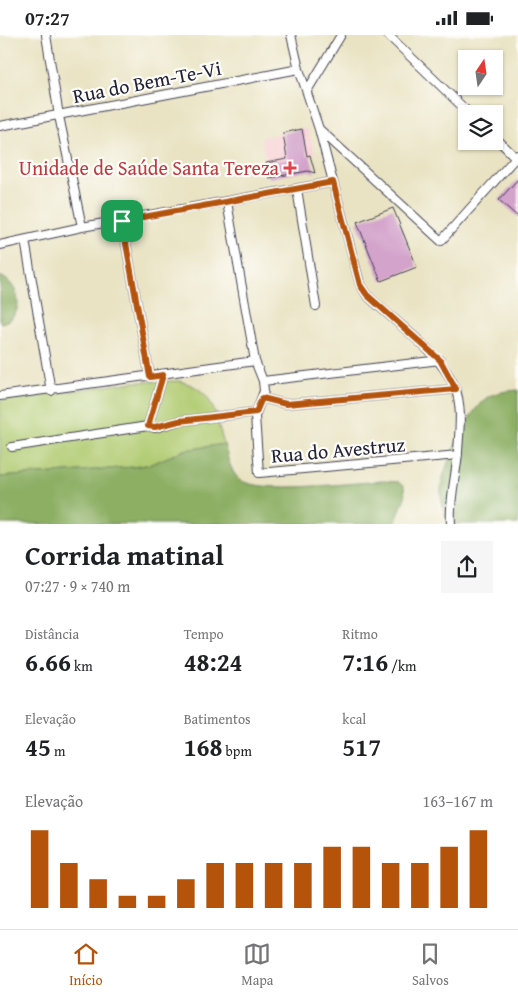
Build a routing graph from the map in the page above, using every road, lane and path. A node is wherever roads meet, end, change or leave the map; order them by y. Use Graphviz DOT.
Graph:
graph roads {
  1 [pos="46,35"];
  2 [pos="291,35"];
  3 [pos="341,35"];
  4 [pos="388,35"];
  5 [pos="299,69"];
  6 [pos="307,91"];
  7 [pos="461,105"];
  8 [pos="59,117"];
  9 [pos="0,126"];
  10 [pos="319,129"];
  11 [pos="503,144"];
  12 [pos="517,157"];
  13 [pos="333,182"];
  14 [pos="296,189"];
  15 [pos="227,202"];
  16 [pos="122,221"];
  17 [pos="82,227"];
  18 [pos="25,240"];
  19 [pos="0,245"];
  20 [pos="316,306"];
  21 [pos="440,360"];
  22 [pos="255,361"];
  23 [pos="163,375"];
  24 [pos="150,377"];
  25 [pos="262,381"];
  26 [pos="456,389"];
  27 [pos="52,391"];
  28 [pos="0,396"];
  29 [pos="262,398"];
  30 [pos="256,412"];
  31 [pos="148,426"];
  32 [pos="12,447"];
  33 [pos="458,455"];
  34 [pos="451,524"];
  1 -- 8 [label="street"];
  2 -- 5 [label="street"];
  3 -- 6 [label="street"];
  4 -- 7 [label="street"];
  5 -- 6 [label="street"];
  5 -- 8 [label="street, Rua do Bem-Te-Vi"];
  6 -- 10 [label="street"];
  8 -- 9 [label="street, Rua do Bem-Te-Vi"];
  8 -- 17 [label="street"];
  10 -- 12 [label="street"];
  10 -- 13 [label="street"];
  11 -- 12 [label="street"];
  13 -- 14 [label="street"];
  13 -- 21 [label="street"];
  14 -- 15 [label="street"];
  14 -- 20 [label="street"];
  15 -- 16 [label="street"];
  15 -- 22 [label="street, Rua do Avestruz"];
  16 -- 17 [label="street"];
  16 -- 24 [label="street"];
  17 -- 18 [label="street"];
  18 -- 19 [label="street"];
  18 -- 27 [label="street"];
  21 -- 25 [label="street"];
  21 -- 26 [label="street"];
  22 -- 23 [label="street"];
  22 -- 25 [label="street, Rua do Avestruz"];
  23 -- 24 [label="street"];
  23 -- 31 [label="street"];
  24 -- 27 [label="street"];
  25 -- 29 [label="street, Rua do Avestruz"];
  26 -- 29 [label="street"];
  26 -- 33 [label="street"];
  27 -- 28 [label="street"];
  29 -- 30 [label="street, Rua do Avestruz"];
  30 -- 31 [label="street"];
  30 -- 33 [label="street, Rua do Avestruz"];
  31 -- 32 [label="street"];
  33 -- 34 [label="street"];
}
